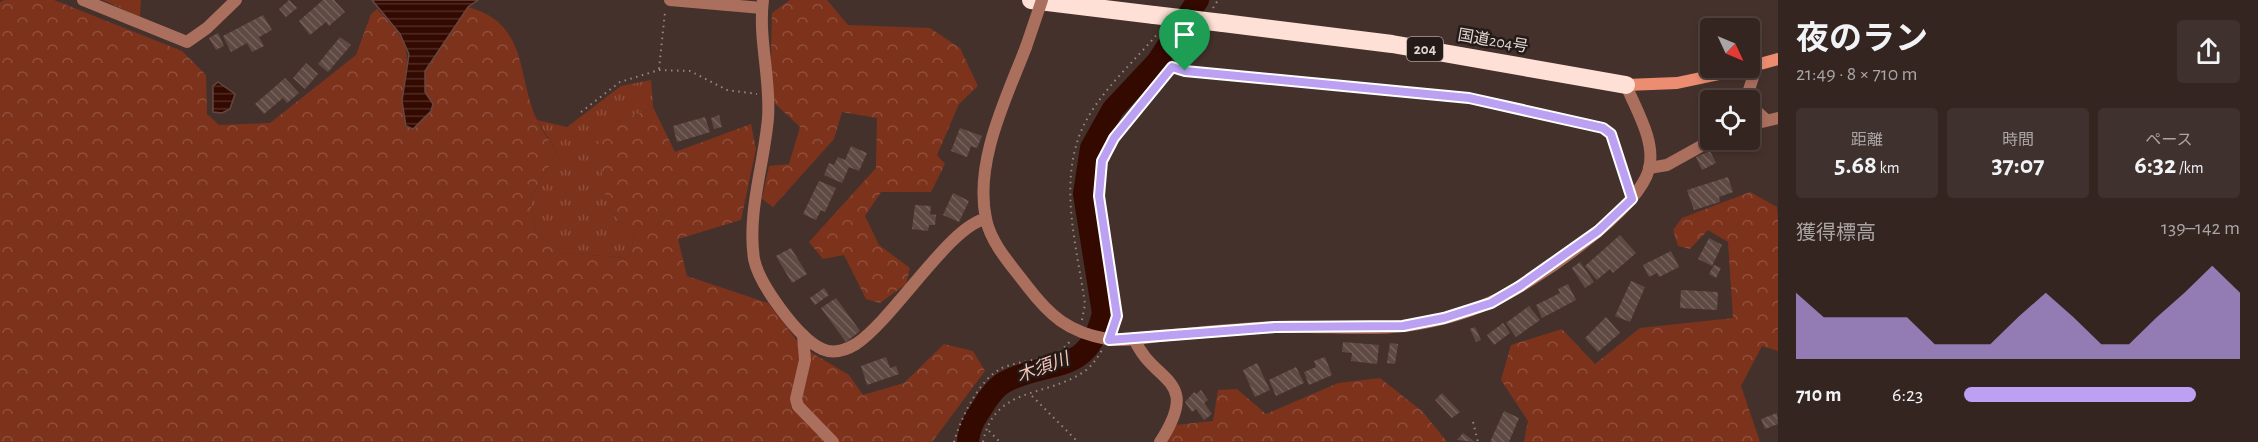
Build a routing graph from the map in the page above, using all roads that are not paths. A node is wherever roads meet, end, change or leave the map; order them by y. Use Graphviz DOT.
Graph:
graph roads {
  1 [pos="83,0"];
  2 [pos="236,0"];
  3 [pos="1031,0"];
  4 [pos="1042,0"];
  5 [pos="762,4"];
  6 [pos="667,6"];
  7 [pos="1778,60"];
  8 [pos="1760,64"];
  9 [pos="1703,78"];
  10 [pos="1749,78"];
  11 [pos="1626,85"];
  12 [pos="1772,119"];
  13 [pos="1700,147"];
  14 [pos="1649,168"];
  15 [pos="986,219"];
  16 [pos="803,335"];
  17 [pos="1134,338"];
  18 [pos="833,442"];
  19 [pos="1160,442"];
  1 -- 2 [label="street"];
  3 -- 11 [label="highway, 国道204号 / 204, bridge"];
  4 -- 15 [label="street, bridge"];
  5 -- 6 [label="street"];
  5 -- 16 [label="street"];
  7 -- 8 [label="street"];
  9 -- 11 [label="street"];
  10 -- 12 [label="street"];
  11 -- 14 [label="street"];
  13 -- 14 [label="street"];
  14 -- 17 [label="street"];
  15 -- 16 [label="street"];
  15 -- 17 [label="street"];
  16 -- 18 [label="street"];
  17 -- 19 [label="street"];
}
